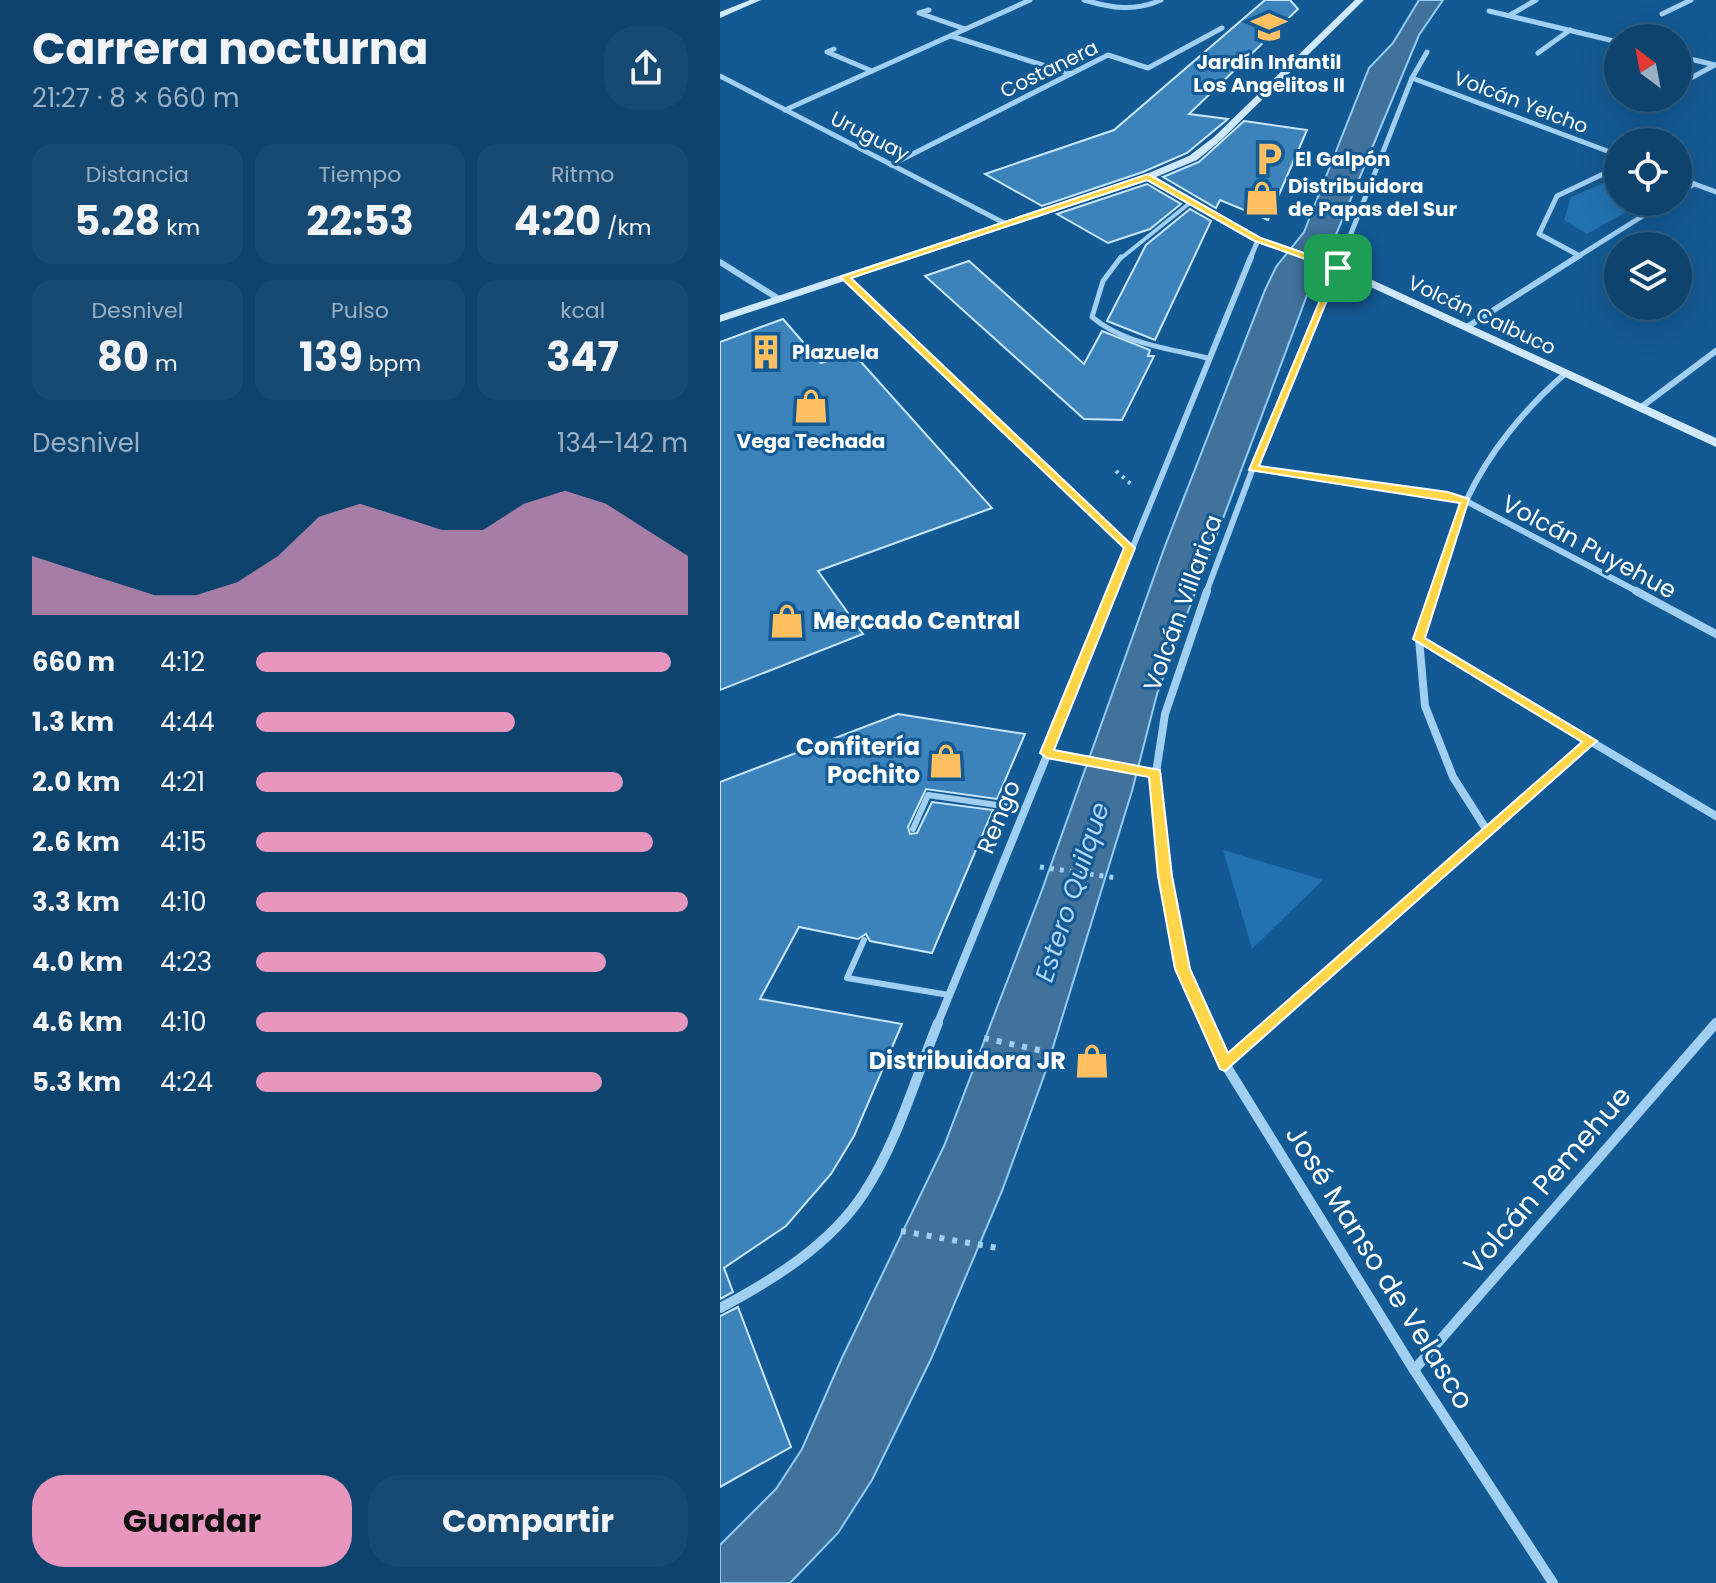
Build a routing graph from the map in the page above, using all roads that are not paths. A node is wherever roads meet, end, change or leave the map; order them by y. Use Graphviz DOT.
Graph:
graph roads {
  1 [pos="757,0"];
  2 [pos="1030,0"];
  3 [pos="1084,0"];
  4 [pos="1161,0"];
  5 [pos="1360,0"];
  6 [pos="1536,0"];
  7 [pos="1691,0"];
  8 [pos="929,10"];
  9 [pos="1489,11"];
  10 [pos="1662,14"];
  11 [pos="720,15"];
  12 [pos="1509,16"];
  13 [pos="1222,28"];
  14 [pos="965,29"];
  15 [pos="1570,30"];
  16 [pos="951,36"];
  17 [pos="1604,38"];
  18 [pos="834,49"];
  19 [pos="1427,52"];
  20 [pos="1538,53"];
  21 [pos="1692,59"];
  22 [pos="1715,65"];
  23 [pos="872,71"];
  24 [pos="1071,74"];
  25 [pos="720,76"];
  26 [pos="1692,77"];
  27 [pos="1412,78"];
  28 [pos="785,110"];
  29 [pos="1604,150"];
  30 [pos="891,165"];
  31 [pos="1604,174"];
  32 [pos="1148,177"];
  33 [pos="1694,184"];
  34 [pos="1716,192"];
  35 [pos="1191,202"];
  36 [pos="1643,216"];
  37 [pos="1006,224"];
  38 [pos="1258,240"];
  39 [pos="1580,256"];
  40 [pos="720,262"];
  41 [pos="1333,265"];
  42 [pos="845,277"];
  43 [pos="779,299"];
  44 [pos="720,319"];
  45 [pos="1467,327"];
  46 [pos="1716,351"];
  47 [pos="1207,358"];
  48 [pos="1566,373"];
  49 [pos="1640,408"];
  50 [pos="1716,443"];
  51 [pos="1253,468"];
  52 [pos="1466,501"];
  53 [pos="1130,548"];
  54 [pos="1716,634"];
  55 [pos="1419,639"];
  56 [pos="1590,741"];
  57 [pos="1047,753"];
  58 [pos="1156,773"];
  59 [pos="1024,809"];
  60 [pos="1716,816"];
  61 [pos="913,829"];
  62 [pos="1488,832"];
  63 [pos="864,940"];
  64 [pos="1182,969"];
  65 [pos="949,995"];
  66 [pos="1716,1023"];
  67 [pos="1712,1035"];
  68 [pos="1225,1064"];
  69 [pos="720,1308"];
  70 [pos="1414,1370"];
  71 [pos="1553,1583"];
  1 -- 11 [label="main road"];
  2 -- 14 [label="street"];
  3 -- 4 [label="street"];
  5 -- 32 [label="main road"];
  6 -- 12 [label="street"];
  7 -- 10 [label="street"];
  8 -- 14 [label="street"];
  9 -- 12 [label="street"];
  12 -- 15 [label="street"];
  13 -- 24 [label="street, Costanera"];
  14 -- 16 [label="street"];
  15 -- 17 [label="street"];
  15 -- 20 [label="street"];
  16 -- 23 [label="street"];
  16 -- 24 [label="street"];
  18 -- 23 [label="street"];
  19 -- 27 [label="street, Volcán Villarica"];
  21 -- 22 [label="street"];
  22 -- 26 [label="street"];
  23 -- 28 [label="street"];
  24 -- 30 [label="street, Costanera"];
  25 -- 28 [label="street, Uruguay"];
  27 -- 29 [label="street, Volcán Yelcho"];
  27 -- 41 [label="street, Volcán Villarica"];
  28 -- 30 [label="street, Uruguay"];
  30 -- 37 [label="street, Uruguay"];
  31 -- 39 [label="street"];
  32 -- 35 [label="main road, Volcán Calbuco"];
  32 -- 37 [label="main road"];
  33 -- 34 [label="street"];
  35 -- 38 [label="main road, Volcán Calbuco"];
  35 -- 47 [label="lane"];
  36 -- 39 [label="street"];
  37 -- 42 [label="main road"];
  38 -- 41 [label="main road, Volcán Calbuco"];
  38 -- 47 [label="street, Rengo"];
  39 -- 45 [label="street"];
  40 -- 43 [label="street"];
  41 -- 45 [label="main road, Volcán Calbuco"];
  41 -- 51 [label="street, Volcán Villarica"];
  42 -- 43 [label="main road"];
  42 -- 53 [label="lane"];
  43 -- 44 [label="main road"];
  45 -- 48 [label="main road, Volcán Calbuco"];
  46 -- 49 [label="street"];
  47 -- 53 [label="street, Rengo"];
  48 -- 49 [label="main road, Volcán Calbuco"];
  48 -- 52 [label="street"];
  49 -- 50 [label="main road, Volcán Calbuco"];
  51 -- 52 [label="street, Volcán Puyehue"];
  51 -- 58 [label="street, Volcán Villarica"];
  52 -- 54 [label="street, Volcán Puyehue"];
  52 -- 55 [label="street"];
  53 -- 57 [label="street, Rengo"];
  55 -- 56 [label="street"];
  55 -- 62 [label="street"];
  56 -- 60 [label="street"];
  56 -- 62 [label="street"];
  57 -- 58 [label="street"];
  57 -- 59 [label="street, Rengo"];
  58 -- 64 [label="street, Volcán Villarica"];
  59 -- 61 [label="lane"];
  59 -- 65 [label="street, Rengo"];
  62 -- 68 [label="street"];
  63 -- 65 [label="lane"];
  64 -- 68 [label="street, José Manso de Velasco"];
  65 -- 69 [label="street, Rengo"];
  66 -- 67 [label="street, Volcán Pemehue"];
  67 -- 70 [label="street, Volcán Pemehue"];
  68 -- 70 [label="street, José Manso de Velasco"];
  70 -- 71 [label="street, José Manso de Velasco"];
}
